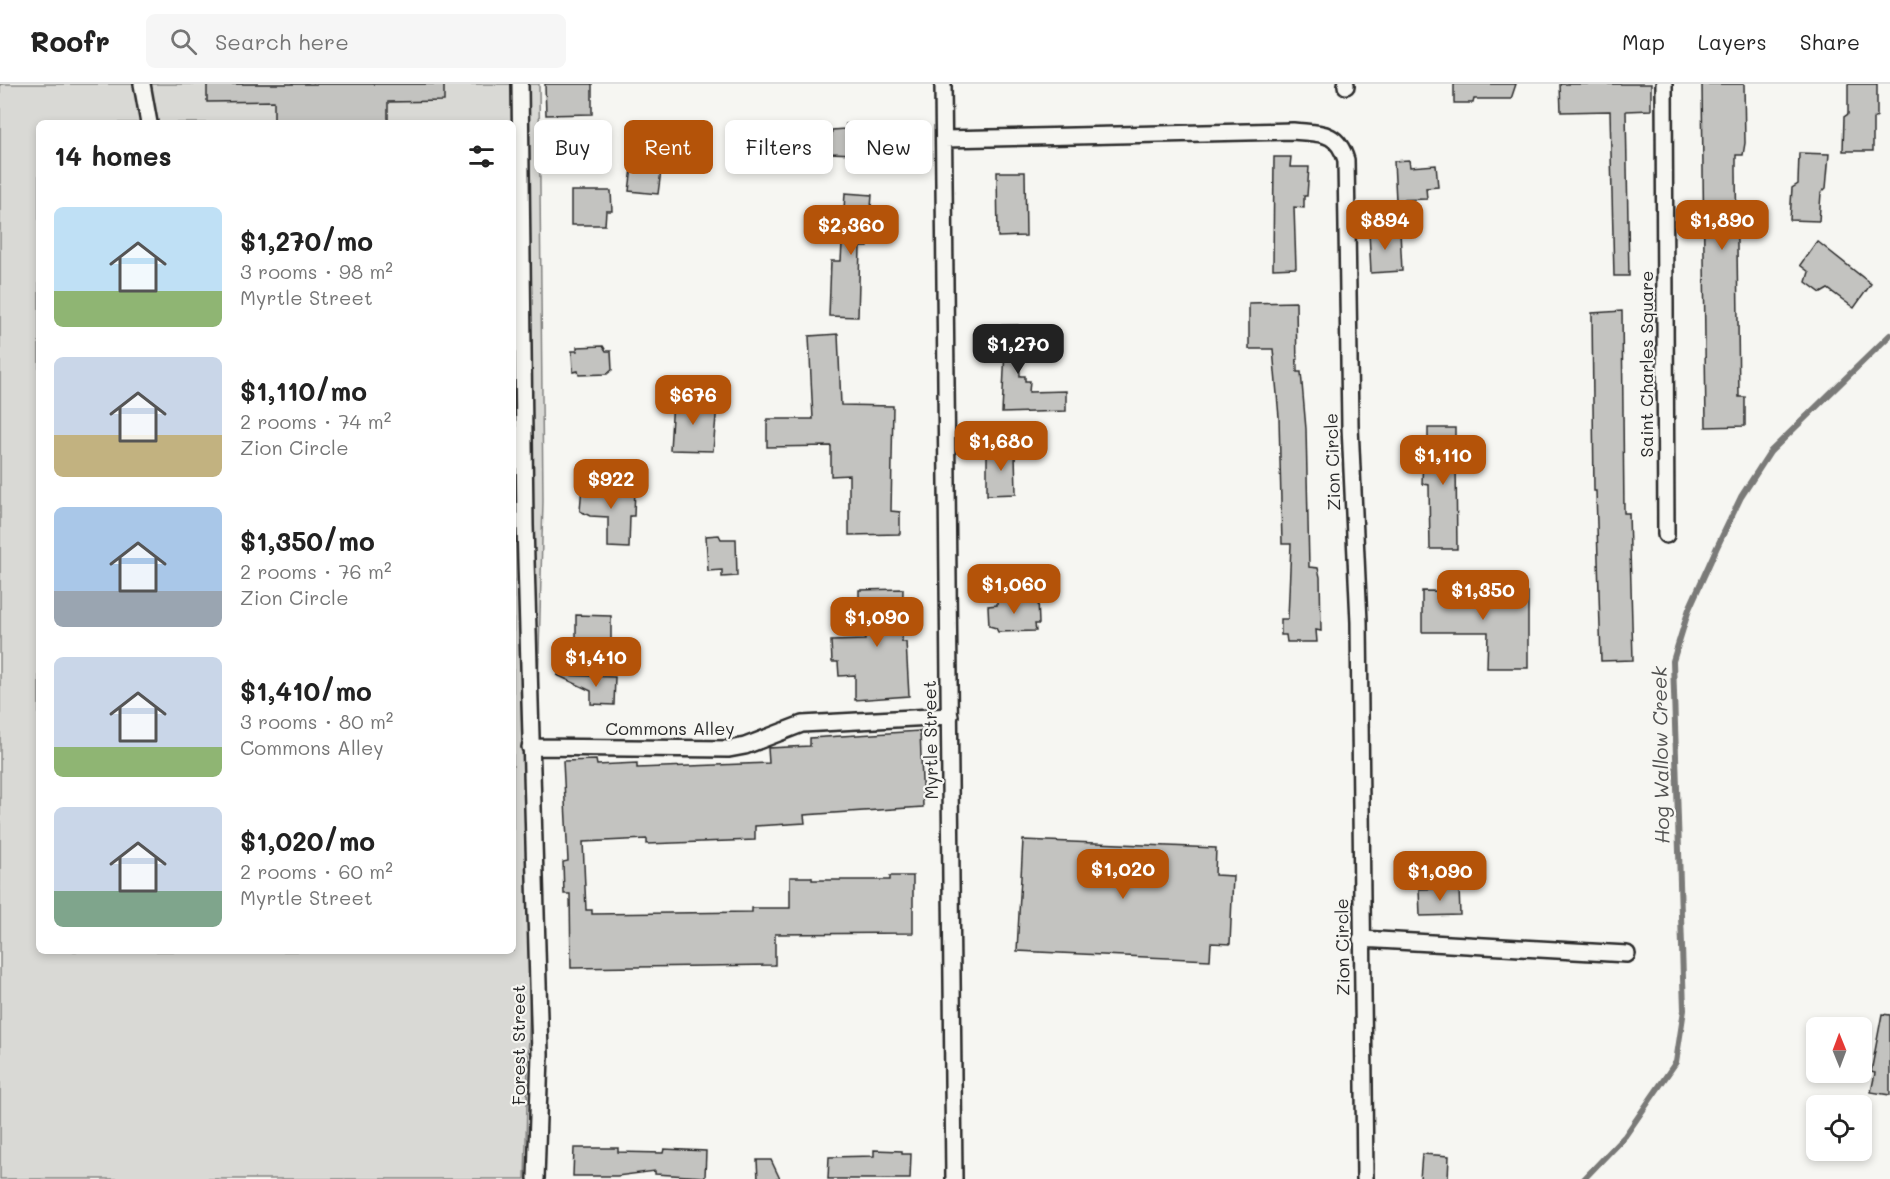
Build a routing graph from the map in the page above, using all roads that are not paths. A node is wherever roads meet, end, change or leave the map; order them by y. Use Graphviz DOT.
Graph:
graph roads {
  1 [pos="142,84"];
  2 [pos="520,84"];
  3 [pos="943,84"];
  4 [pos="1664,84"];
  5 [pos="148,120"];
  6 [pos="944,139"];
  7 [pos="518,419"];
  8 [pos="518,442"];
  9 [pos="1666,535"];
  10 [pos="950,716"];
  11 [pos="530,747"];
  12 [pos="1361,939"];
  13 [pos="1627,954"];
  14 [pos="536,1179"];
  15 [pos="954,1179"];
  16 [pos="1365,1179"];
  1 -- 5 [label="street"];
  2 -- 7 [label="street, Forest Street"];
  3 -- 6 [label="street, Myrtle Street"];
  4 -- 9 [label="street, Saint Charles Square"];
  6 -- 10 [label="street, Myrtle Street"];
  6 -- 12 [label="street, Zion Circle"];
  7 -- 8 [label="street, Forest Street"];
  8 -- 11 [label="street, Forest Street"];
  10 -- 11 [label="street, Commons Alley"];
  10 -- 15 [label="street, Myrtle Street"];
  11 -- 14 [label="street, Forest Street"];
  12 -- 13 [label="street"];
  12 -- 16 [label="street, Zion Circle"];
}
